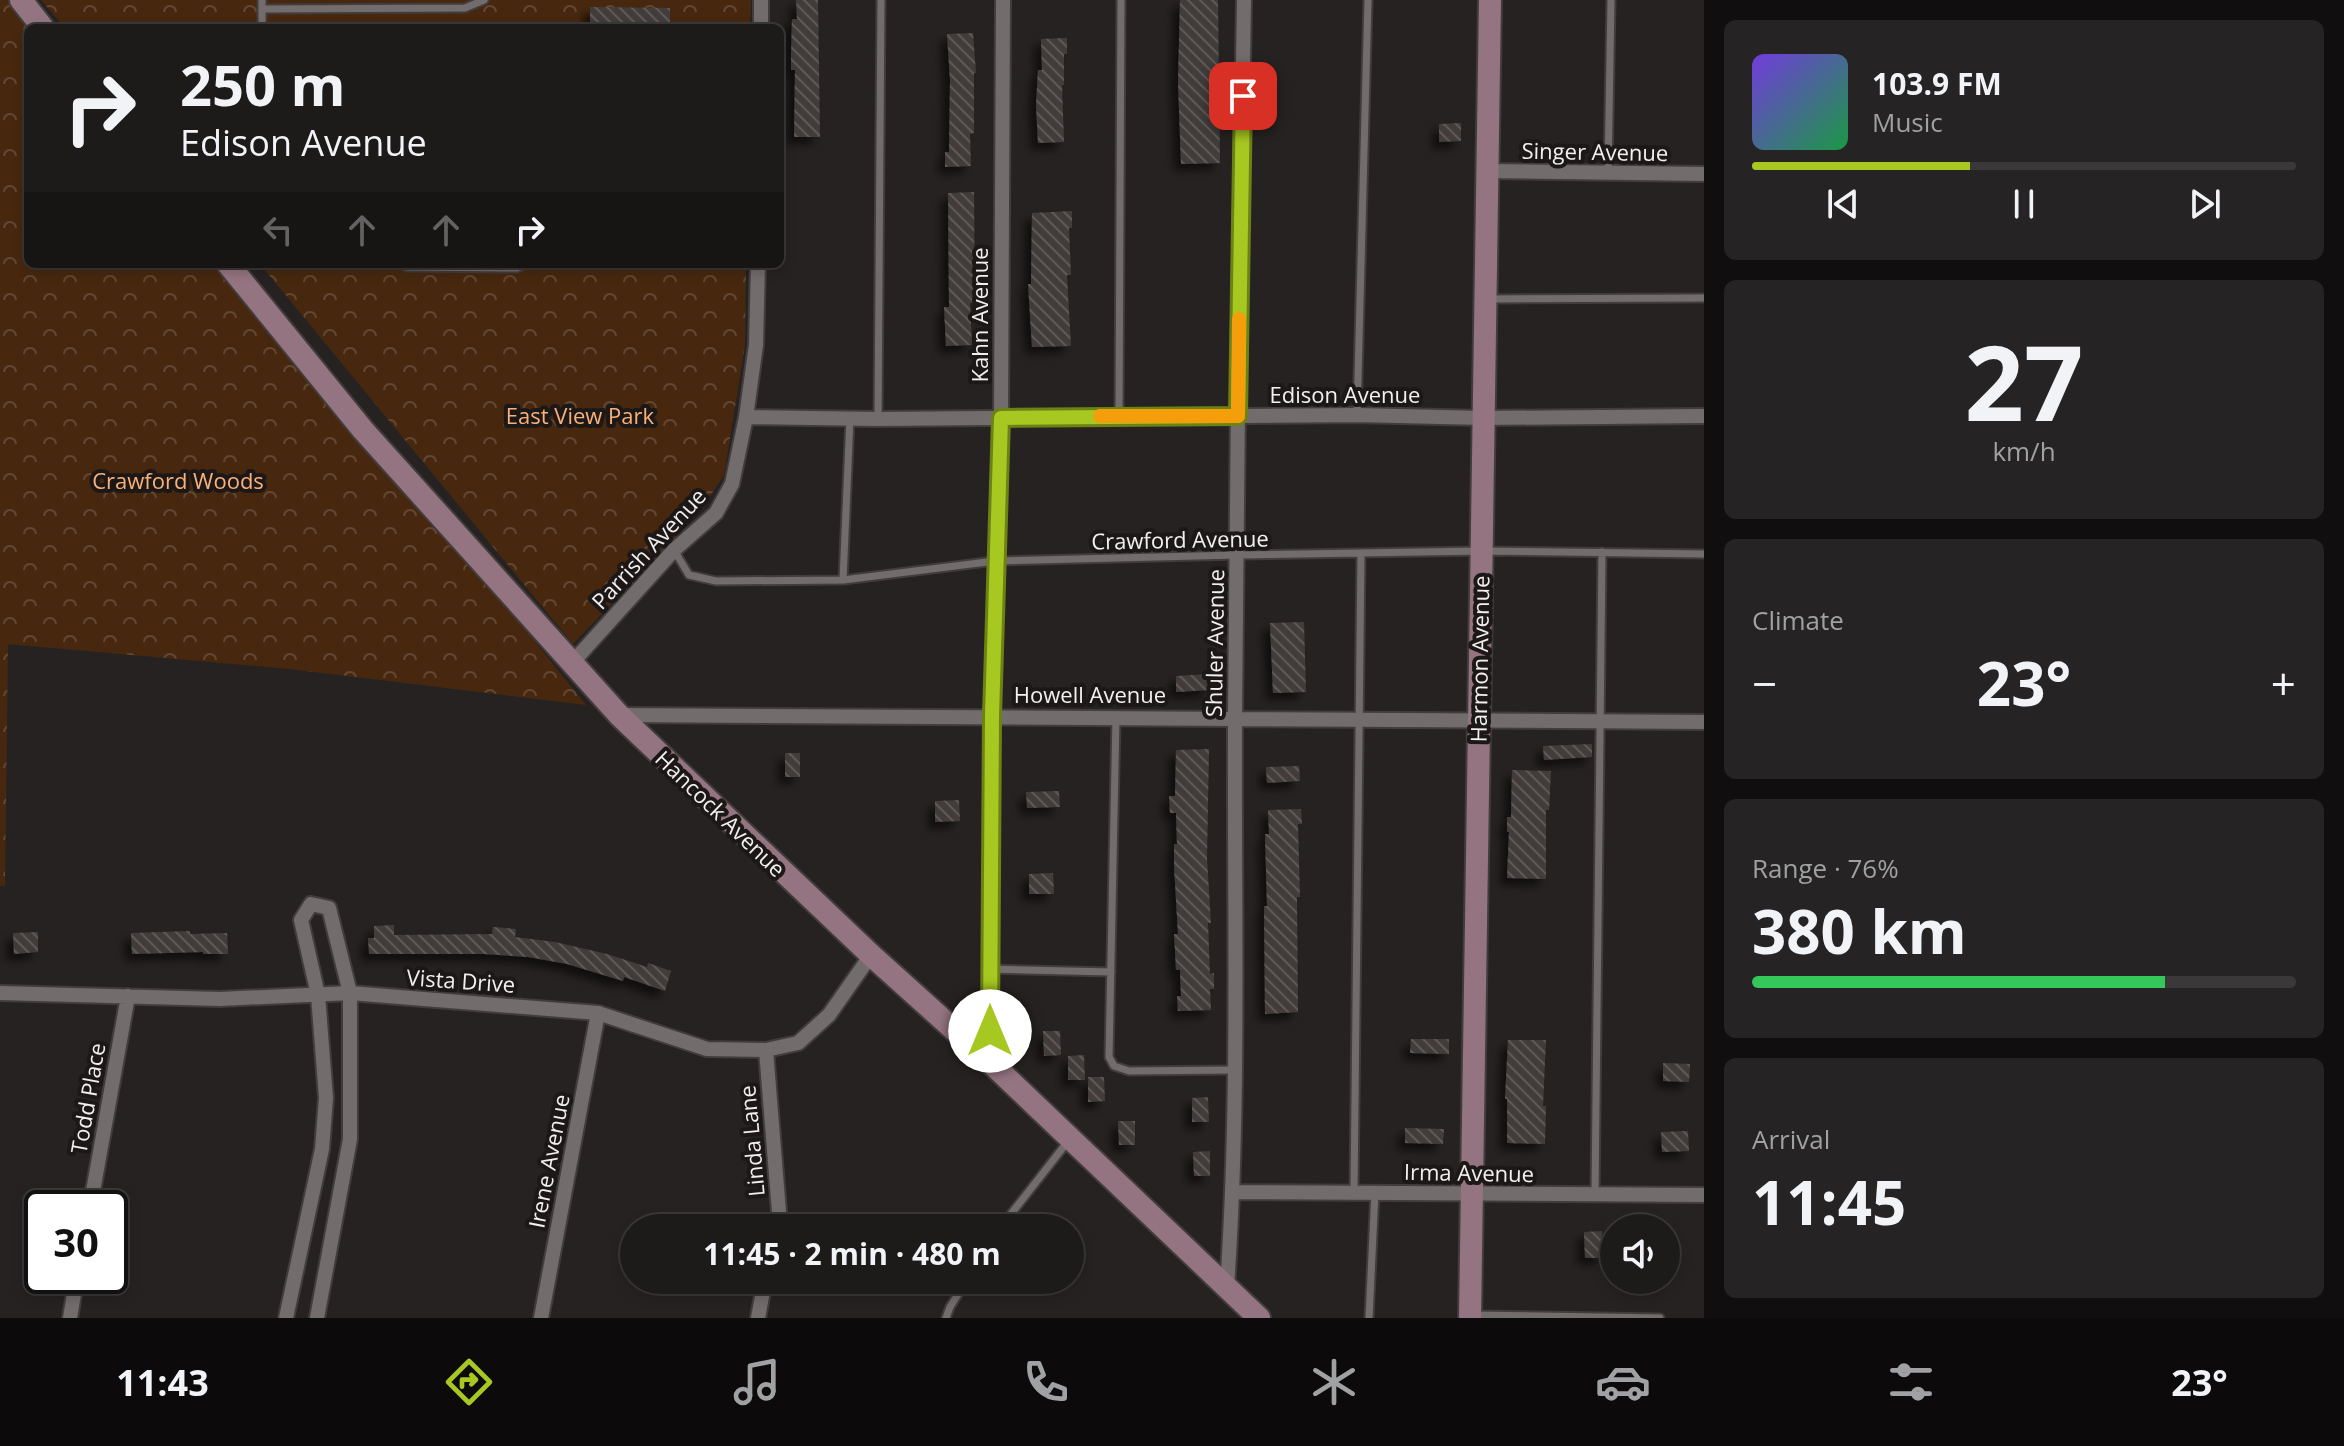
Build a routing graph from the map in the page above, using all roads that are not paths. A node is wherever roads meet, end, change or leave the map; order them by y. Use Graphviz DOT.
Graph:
graph roads {
  1 [pos="21,0"];
  2 [pos="484,0"];
  3 [pos="761,0"];
  4 [pos="881,0"];
  5 [pos="1003,0"];
  6 [pos="1121,0"];
  7 [pos="1244,0"];
  8 [pos="1368,0"];
  9 [pos="1490,0"];
  10 [pos="1611,0"];
  11 [pos="262,4"];
  12 [pos="40,24"];
  13 [pos="761,24"];
  14 [pos="1486,171"];
  15 [pos="1608,173"];
  16 [pos="1704,174"];
  17 [pos="231,268"];
  18 [pos="758,268"];
  19 [pos="1704,298"];
  20 [pos="1485,299"];
  21 [pos="1119,415"];
  22 [pos="1357,415"];
  23 [pos="850,416"];
  24 [pos="1238,416"];
  25 [pos="1704,416"];
  26 [pos="746,417"];
  27 [pos="1001,418"];
  28 [pos="1483,418"];
  29 [pos="878,419"];
  30 [pos="674,550"];
  31 [pos="1480,551"];
  32 [pos="1602,552"];
  33 [pos="1361,553"];
  34 [pos="1704,554"];
  35 [pos="1237,555"];
  36 [pos="995,561"];
  37 [pos="843,580"];
  38 [pos="572,663"];
  39 [pos="619,715"];
  40 [pos="992,716"];
  41 [pos="1116,717"];
  42 [pos="1235,717"];
  43 [pos="1358,718"];
  44 [pos="1479,719"];
  45 [pos="1602,720"];
  46 [pos="1704,722"];
  47 [pos="871,955"];
  48 [pos="990,969"];
  49 [pos="1111,972"];
  50 [pos="0,993"];
  51 [pos="350,993"];
  52 [pos="318,995"];
  53 [pos="128,996"];
  54 [pos="598,1013"];
  55 [pos="766,1050"];
  56 [pos="990,1062"];
  57 [pos="1236,1070"];
  58 [pos="1070,1138"];
  59 [pos="93,1190"];
  60 [pos="1233,1192"];
  61 [pos="1354,1192"];
  62 [pos="1375,1192"];
  63 [pos="1472,1194"];
  64 [pos="1595,1195"];
  65 [pos="1704,1195"];
  66 [pos="779,1214"];
  67 [pos="1011,1214"];
  68 [pos="1227,1287"];
  69 [pos="74,1294"];
  70 [pos="762,1294"];
  71 [pos="958,1294"];
  72 [pos="1470,1316"];
  73 [pos="70,1318"];
  74 [pos="286,1318"];
  75 [pos="317,1318"];
  76 [pos="541,1318"];
  77 [pos="758,1318"];
  78 [pos="946,1318"];
  79 [pos="1259,1318"];
  80 [pos="1369,1318"];
  81 [pos="1603,1318"];
  82 [pos="1660,1318"];
  1 -- 12 [label="street"];
  2 -- 11 [label="lane"];
  3 -- 13 [label="street"];
  4 -- 29 [label="lane"];
  5 -- 27 [label="street, Kahn Avenue"];
  6 -- 21 [label="lane"];
  7 -- 24 [label="street, Shuler Avenue"];
  8 -- 22 [label="lane"];
  9 -- 14 [label="street, Harmon Avenue"];
  10 -- 15 [label="lane"];
  14 -- 15 [label="street, Singer Avenue"];
  14 -- 20 [label="street, Harmon Avenue"];
  15 -- 16 [label="street, Singer Avenue"];
  17 -- 38 [label="street, Hancock Avenue"];
  18 -- 26 [label="street, Parrish Avenue"];
  19 -- 20 [label="lane"];
  20 -- 28 [label="street, Harmon Avenue"];
  21 -- 24 [label="street, Edison Avenue"];
  21 -- 27 [label="street, Edison Avenue"];
  22 -- 24 [label="street, Edison Avenue"];
  22 -- 28 [label="street, Edison Avenue"];
  23 -- 26 [label="street, Edison Avenue"];
  23 -- 29 [label="street, Edison Avenue"];
  23 -- 37 [label="lane"];
  24 -- 35 [label="street, Shuler Avenue"];
  25 -- 28 [label="street, Edison Avenue"];
  26 -- 30 [label="street, Parrish Avenue"];
  27 -- 29 [label="street, Edison Avenue"];
  27 -- 36 [label="street, Kahn Avenue"];
  28 -- 31 [label="street, Harmon Avenue"];
  30 -- 37 [label="lane, Crawford Avenue"];
  30 -- 38 [label="street, Parrish Avenue"];
  31 -- 32 [label="lane, Crawford Avenue"];
  31 -- 33 [label="lane, Crawford Avenue"];
  31 -- 44 [label="street, Harmon Avenue"];
  32 -- 34 [label="lane, Crawford Avenue"];
  32 -- 45 [label="lane"];
  33 -- 35 [label="lane, Crawford Avenue"];
  33 -- 43 [label="lane"];
  35 -- 36 [label="lane, Crawford Avenue"];
  35 -- 42 [label="street, Shuler Avenue"];
  36 -- 37 [label="lane, Crawford Avenue"];
  36 -- 40 [label="street, Kahn Avenue"];
  38 -- 39 [label="street, Hancock Avenue"];
  39 -- 40 [label="street, Howell Avenue"];
  39 -- 47 [label="street, Hancock Avenue"];
  40 -- 41 [label="street, Howell Avenue"];
  40 -- 48 [label="street, Kahn Avenue"];
  41 -- 42 [label="street, Howell Avenue"];
  41 -- 49 [label="lane"];
  42 -- 43 [label="street, Howell Avenue"];
  42 -- 57 [label="street, Shuler Avenue"];
  43 -- 44 [label="street, Howell Avenue"];
  43 -- 61 [label="lane"];
  44 -- 45 [label="street, Howell Avenue"];
  44 -- 63 [label="street, Harmon Avenue"];
  45 -- 46 [label="street, Howell Avenue"];
  45 -- 64 [label="lane"];
  47 -- 55 [label="street, Vista Drive"];
  47 -- 56 [label="street, Hancock Avenue"];
  48 -- 49 [label="lane"];
  48 -- 56 [label="street, Kahn Avenue"];
  49 -- 57 [label="lane"];
  50 -- 53 [label="street, Vista Drive"];
  51 -- 52 [label="street, Vista Drive"];
  51 -- 52 [label="street"];
  51 -- 54 [label="street, Vista Drive"];
  51 -- 75 [label="street"];
  52 -- 53 [label="street, Vista Drive"];
  52 -- 74 [label="street"];
  53 -- 59 [label="street, Todd Place"];
  54 -- 55 [label="street, Vista Drive"];
  54 -- 76 [label="street, Irene Avenue"];
  55 -- 66 [label="street, Linda Lane"];
  56 -- 58 [label="street, Hancock Avenue"];
  57 -- 60 [label="street, Shuler Avenue"];
  58 -- 67 [label="lane"];
  58 -- 68 [label="street, Hancock Avenue"];
  60 -- 61 [label="street, Irma Avenue"];
  60 -- 68 [label="street, Shuler Avenue"];
  61 -- 62 [label="street, Irma Avenue"];
  62 -- 63 [label="street, Irma Avenue"];
  62 -- 80 [label="lane"];
  63 -- 64 [label="street, Irma Avenue"];
  63 -- 72 [label="street, Harmon Avenue"];
  64 -- 65 [label="street, Irma Avenue"];
  68 -- 79 [label="street, Hancock Avenue"];
  69 -- 73 [label="street"];
  70 -- 77 [label="street"];
  71 -- 78 [label="lane"];
  72 -- 81 [label="lane"];
  81 -- 82 [label="lane"];
}
